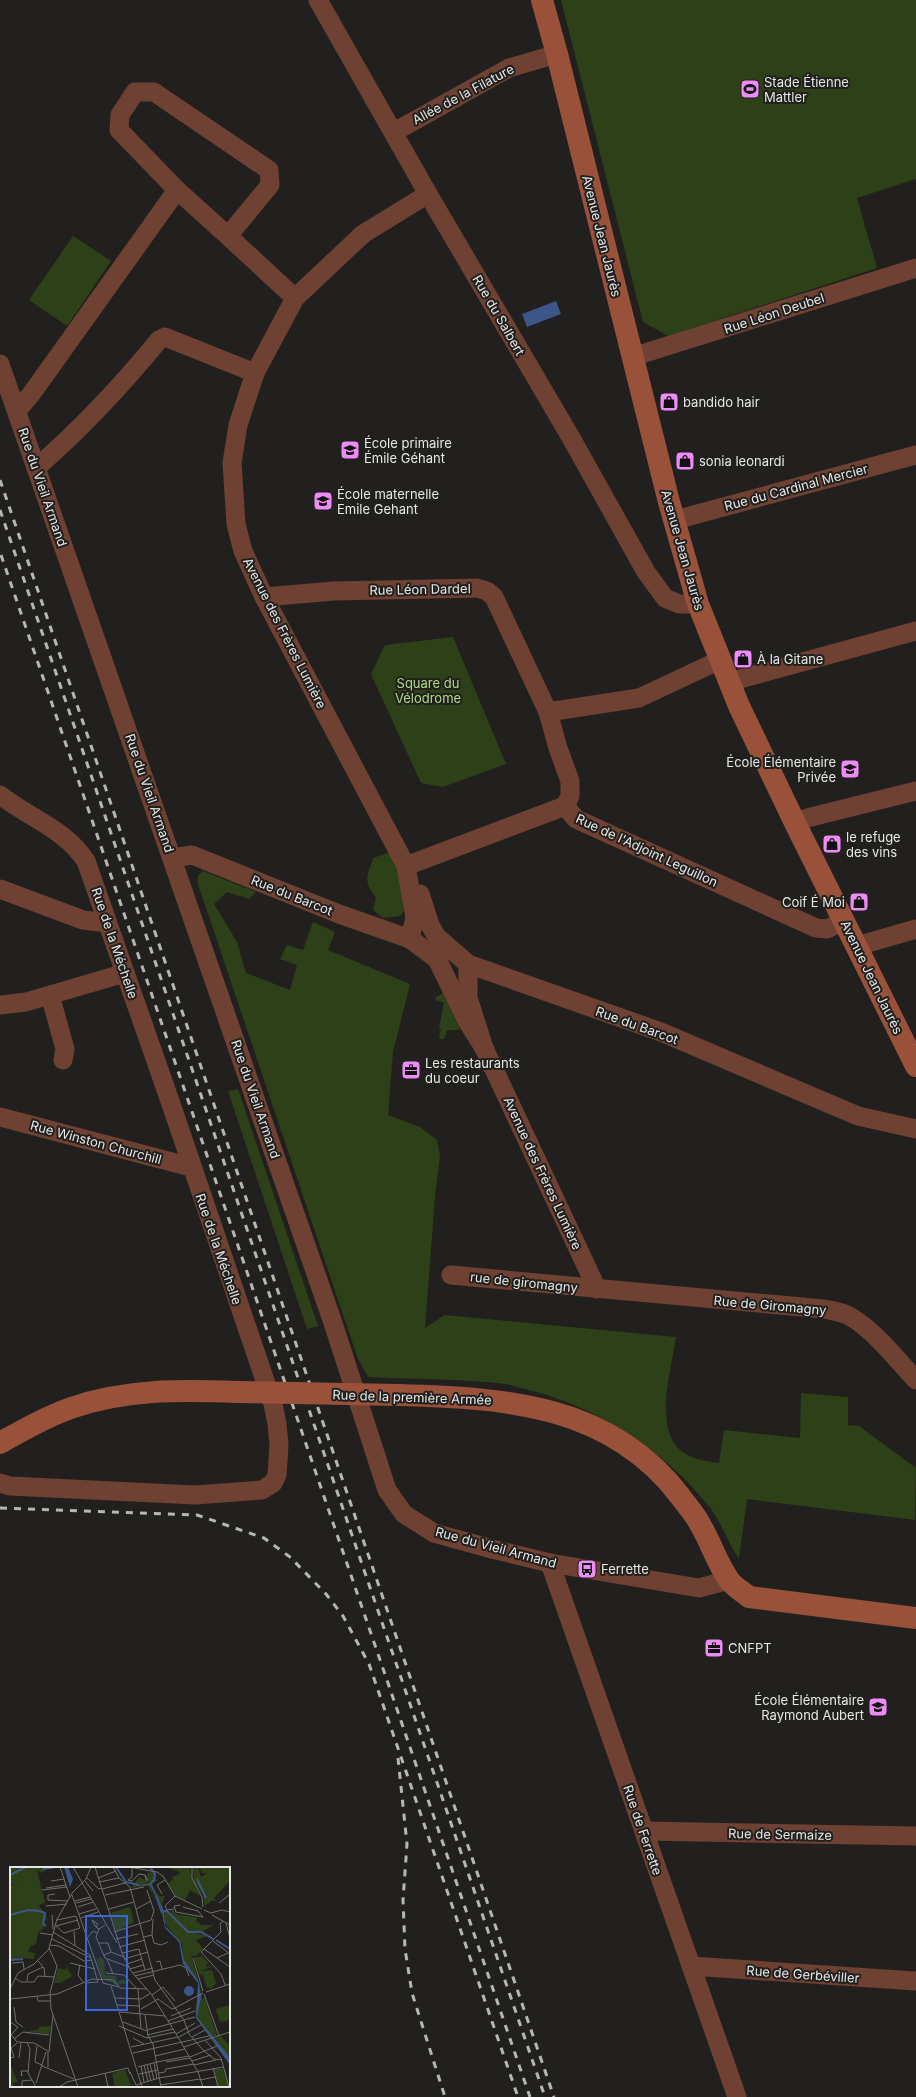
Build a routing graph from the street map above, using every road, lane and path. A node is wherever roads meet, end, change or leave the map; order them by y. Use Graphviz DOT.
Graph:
graph roads {
  1 [pos="318,0"];
  2 [pos="542,0"];
  3 [pos="557,54"];
  4 [pos="394,132"];
  5 [pos="178,190"];
  6 [pos="428,194"];
  7 [pos="228,236"];
  8 [pos="916,268"];
  9 [pos="295,298"];
  10 [pos="632,357"];
  11 [pos="0,364"];
  12 [pos="254,373"];
  13 [pos="17,411"];
  14 [pos="916,455"];
  15 [pos="36,468"];
  16 [pos="675,520"];
  17 [pos="264,597"];
  18 [pos="698,604"];
  19 [pos="916,631"];
  20 [pos="720,660"];
  21 [pos="729,682"];
  22 [pos="548,712"];
  23 [pos="916,791"];
  24 [pos="0,795"];
  25 [pos="565,806"];
  26 [pos="796,825"];
  27 [pos="173,858"];
  28 [pos="406,866"];
  29 [pos="0,889"];
  30 [pos="844,921"];
  31 [pos="107,923"];
  32 [pos="916,929"];
  33 [pos="434,931"];
  34 [pos="410,939"];
  35 [pos="857,946"];
  36 [pos="468,964"];
  37 [pos="445,971"];
  38 [pos="125,973"];
  39 [pos="50,995"];
  40 [pos="0,1005"];
  41 [pos="484,1048"];
  42 [pos="63,1060"];
  43 [pos="914,1060"];
  44 [pos="0,1117"];
  45 [pos="916,1129"];
  46 [pos="191,1167"];
  47 [pos="451,1275"];
  48 [pos="597,1289"];
  49 [pos="916,1380"];
  50 [pos="0,1443"];
  51 [pos="0,1483"];
  52 [pos="550,1564"];
  53 [pos="729,1580"];
  54 [pos="916,1618"];
  55 [pos="644,1831"];
  56 [pos="916,1836"];
  57 [pos="691,1966"];
  58 [pos="916,1981"];
  59 [pos="737,2097"];
  1 -- 4 [label="street, Rue du Salbert"];
  2 -- 3 [label="main road, Avenue Jean Jaurès"];
  3 -- 4 [label="street, Allée de la Filature"];
  3 -- 10 [label="main road, Avenue Jean Jaurès"];
  4 -- 6 [label="street, Rue du Salbert"];
  5 -- 7 [label="street"];
  5 -- 7 [label="street"];
  5 -- 13 [label="street"];
  6 -- 9 [label="street, Avenue des Frères Lumière"];
  6 -- 18 [label="street, Rue du Salbert"];
  7 -- 9 [label="street"];
  8 -- 10 [label="street, Rue Léon Deubel"];
  9 -- 12 [label="street, Avenue des Frères Lumière"];
  10 -- 16 [label="main road, Avenue Jean Jaurès"];
  11 -- 13 [label="street, Rue du Vieil Armand"];
  12 -- 15 [label="street"];
  12 -- 17 [label="street, Avenue des Frères Lumière"];
  13 -- 15 [label="street, Rue du Vieil Armand"];
  14 -- 16 [label="street, Rue du Cardinal Mercier"];
  15 -- 27 [label="street, Rue du Vieil Armand"];
  16 -- 18 [label="main road, Avenue Jean Jaurès"];
  17 -- 22 [label="street, Rue Léon Dardel"];
  17 -- 28 [label="street, Avenue des Frères Lumière"];
  18 -- 20 [label="main road, Avenue Jean Jaurès"];
  19 -- 21 [label="street"];
  20 -- 21 [label="main road, Avenue Jean Jaurès"];
  20 -- 22 [label="street"];
  21 -- 26 [label="main road, Avenue Jean Jaurès"];
  22 -- 25 [label="street, Rue Léon Dardel"];
  23 -- 26 [label="street"];
  24 -- 31 [label="street, Rue de la Méchelle"];
  25 -- 28 [label="street, Rue de l'Adjoint Leguillon"];
  25 -- 30 [label="street, Rue de l'Adjoint Leguillon"];
  26 -- 30 [label="main road, Avenue Jean Jaurès"];
  27 -- 34 [label="street, Rue du Barcot"];
  27 -- 52 [label="street, Rue du Vieil Armand"];
  28 -- 33 [label="street, Rue du Barcot"];
  28 -- 34 [label="street, Avenue des Frères Lumière"];
  29 -- 31 [label="street"];
  30 -- 35 [label="main road, Avenue Jean Jaurès"];
  31 -- 38 [label="street, Rue de la Méchelle"];
  32 -- 35 [label="street"];
  33 -- 34 [label="street"];
  33 -- 36 [label="street, Rue du Barcot"];
  34 -- 37 [label="street, Rue du Barcot"];
  35 -- 43 [label="main road, Avenue Jean Jaurès"];
  36 -- 37 [label="street"];
  36 -- 41 [label="street, Avenue des Frères Lumière"];
  36 -- 45 [label="street, Rue du Barcot"];
  37 -- 41 [label="street, Rue du Barcot"];
  38 -- 39 [label="street"];
  38 -- 46 [label="street, Rue de la Méchelle"];
  39 -- 40 [label="street"];
  39 -- 42 [label="street"];
  41 -- 48 [label="street, Avenue des Frères Lumière"];
  44 -- 46 [label="street, Rue Winston Churchill"];
  46 -- 51 [label="street, Rue de la Méchelle"];
  47 -- 48 [label="street, rue de giromagny"];
  48 -- 49 [label="street, Rue de Giromagny"];
  50 -- 53 [label="main road, Rue de la première Armée, bridge"];
  52 -- 53 [label="street, Rue du Vieil Armand"];
  52 -- 55 [label="street, Rue de Ferrette"];
  53 -- 54 [label="main road, Rue de la première Armée"];
  55 -- 56 [label="street, Rue de Sermaize"];
  55 -- 57 [label="street, Rue de Ferrette"];
  57 -- 58 [label="street, Rue de Gerbéviller"];
  57 -- 59 [label="street, Rue de Ferrette"];
}
